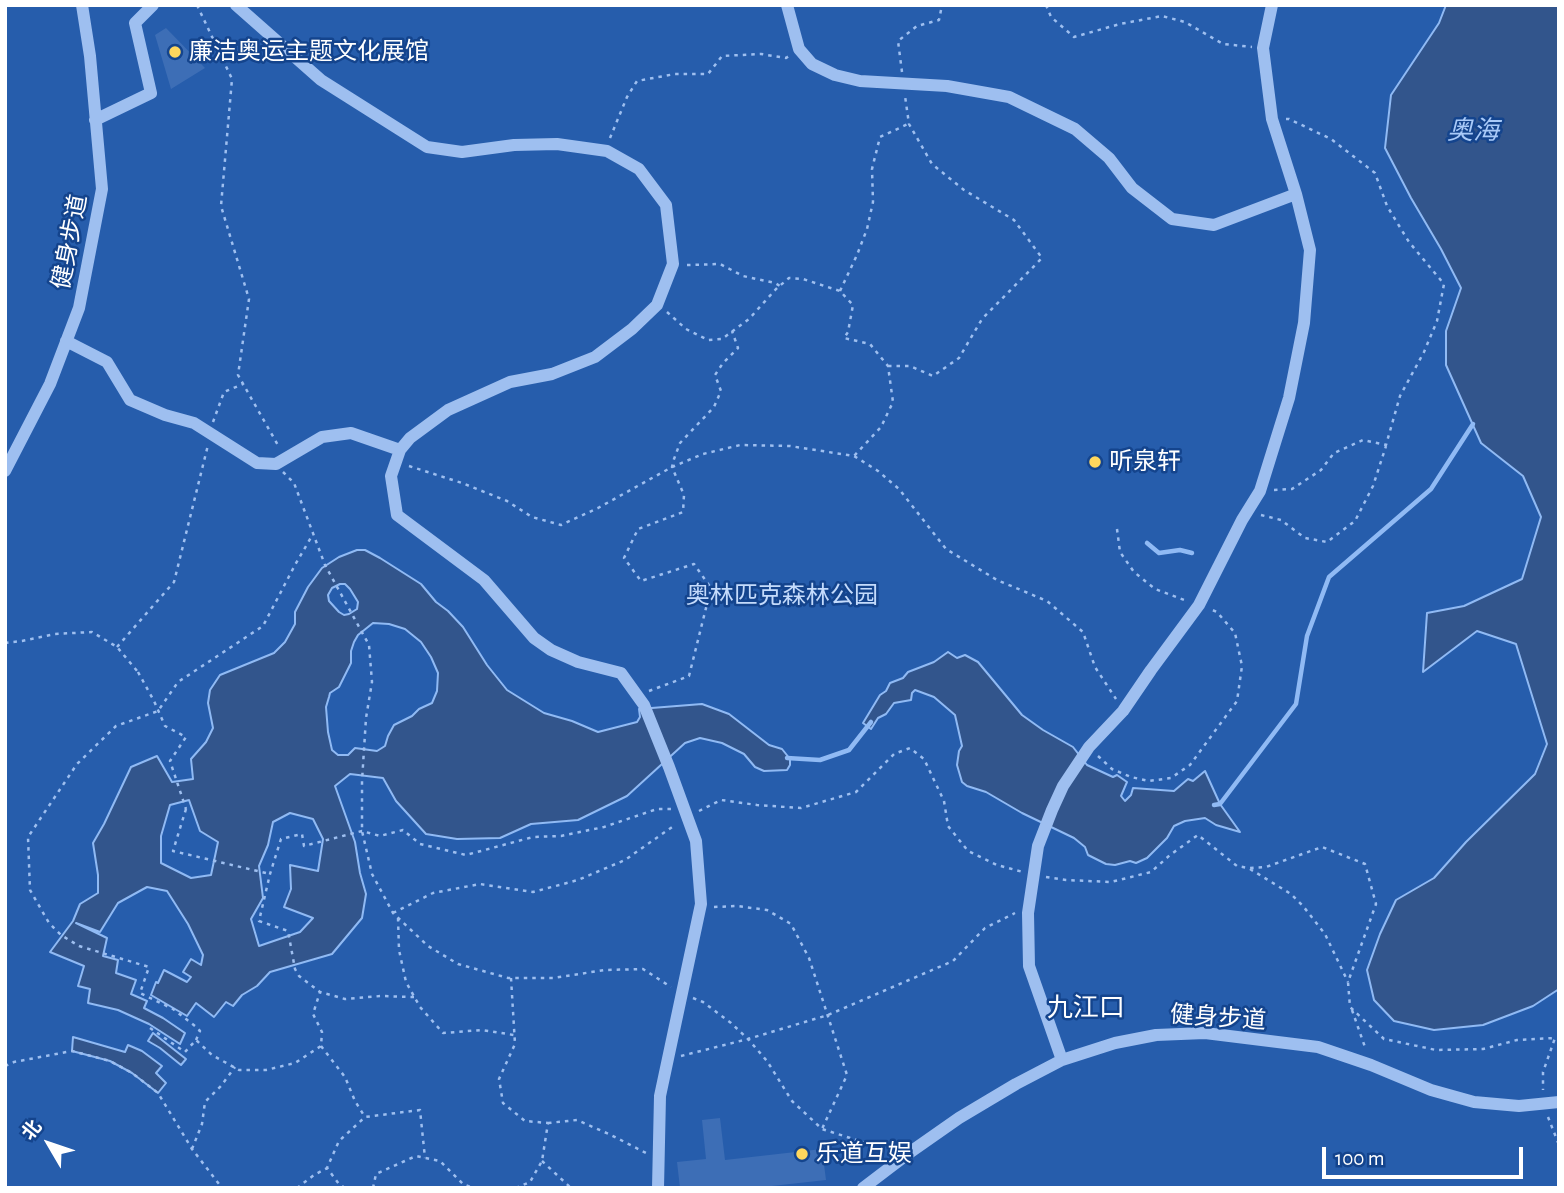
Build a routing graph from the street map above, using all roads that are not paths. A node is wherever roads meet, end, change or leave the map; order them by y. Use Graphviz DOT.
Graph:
graph roads {
  1 [pos="82,5"];
  2 [pos="153,5"];
  3 [pos="236,5"];
  4 [pos="787,5"];
  5 [pos="1272,5"];
  6 [pos="95,120"];
  7 [pos="1296,194"];
  8 [pos="66,341"];
  9 [pos="398,455"];
  10 [pos="5,471"];
  11 [pos="1062,1060"];
  12 [pos="1559,1102"];
  13 [pos="658,1188"];
  14 [pos="863,1188"];
  1 -- 6 [label="street, 健身步道"];
  2 -- 6 [label="street"];
  3 -- 9 [label="street"];
  4 -- 7 [label="street"];
  5 -- 7 [label="street"];
  6 -- 8 [label="street, 健身步道"];
  7 -- 11 [label="street"];
  8 -- 9 [label="street"];
  8 -- 10 [label="street, 健身步道"];
  9 -- 13 [label="street"];
  11 -- 12 [label="street, 健身步道"];
  11 -- 14 [label="street, 健身步道"];
}
